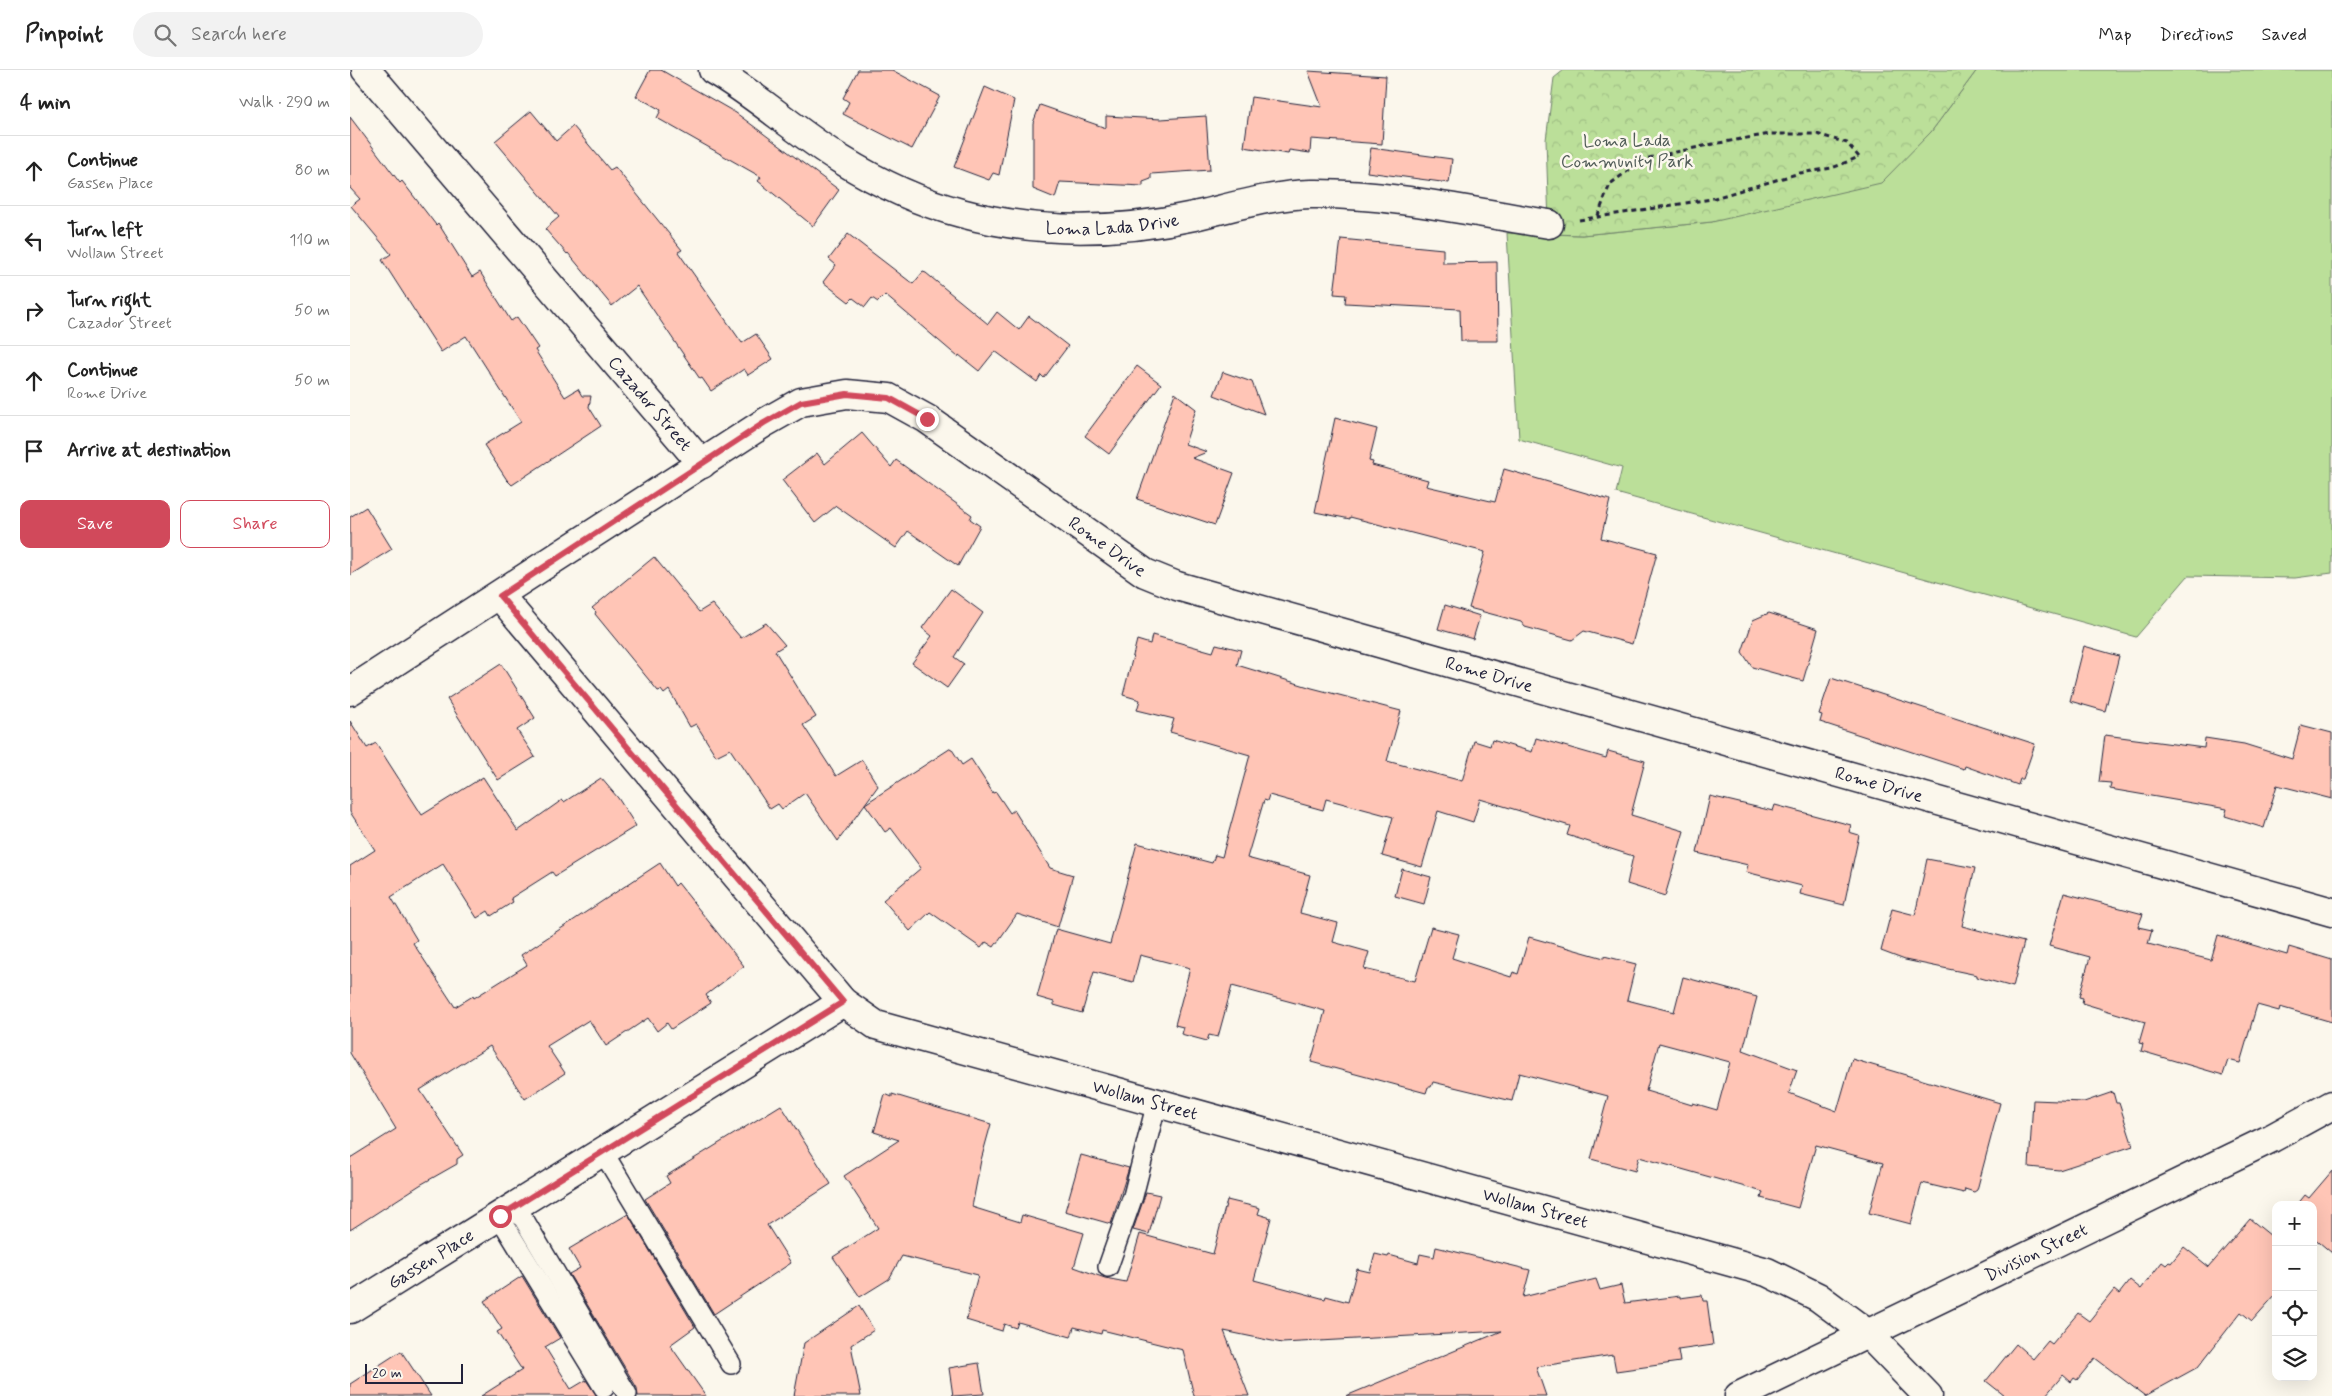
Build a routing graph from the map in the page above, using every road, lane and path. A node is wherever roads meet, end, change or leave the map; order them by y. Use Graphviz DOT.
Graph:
graph roads {
  1 [pos="366,70"];
  2 [pos="713,70"];
  3 [pos="1596,218"];
  4 [pos="1549,224"];
  5 [pos="702,464"];
  6 [pos="500,596"];
  7 [pos="350,691"];
  8 [pos="2332,912"];
  9 [pos="843,1002"];
  10 [pos="1157,1102"];
  11 [pos="2332,1106"];
  12 [pos="603,1152"];
  13 [pos="508,1211"];
  14 [pos="1108,1267"];
  15 [pos="350,1309"];
  16 [pos="1868,1334"];
  17 [pos="731,1364"];
  18 [pos="604,1388"];
  19 [pos="627,1394"];
  20 [pos="1739,1396"];
  21 [pos="1928,1396"];
  1 -- 5 [label="street, Cazador Street"];
  2 -- 4 [label="street, Loma Lada Drive"];
  3 -- 3 [label="path"];
  3 -- 4 [label="path"];
  5 -- 6 [label="street, Cazador Street"];
  5 -- 8 [label="street, Rome Drive"];
  6 -- 7 [label="street, Cazador Street"];
  6 -- 9 [label="street, Wollam Street"];
  9 -- 10 [label="street, Wollam Street"];
  9 -- 12 [label="street, Gassen Place"];
  10 -- 14 [label="lane"];
  10 -- 16 [label="street, Wollam Street"];
  11 -- 16 [label="street, Division Street"];
  12 -- 13 [label="street, Gassen Place"];
  12 -- 17 [label="lane"];
  13 -- 15 [label="street, Gassen Place"];
  13 -- 18 [label="lane"];
  13 -- 19 [label="lane"];
  16 -- 20 [label="street, Division Street"];
  16 -- 21 [label="street, Wollam Street"];
}
